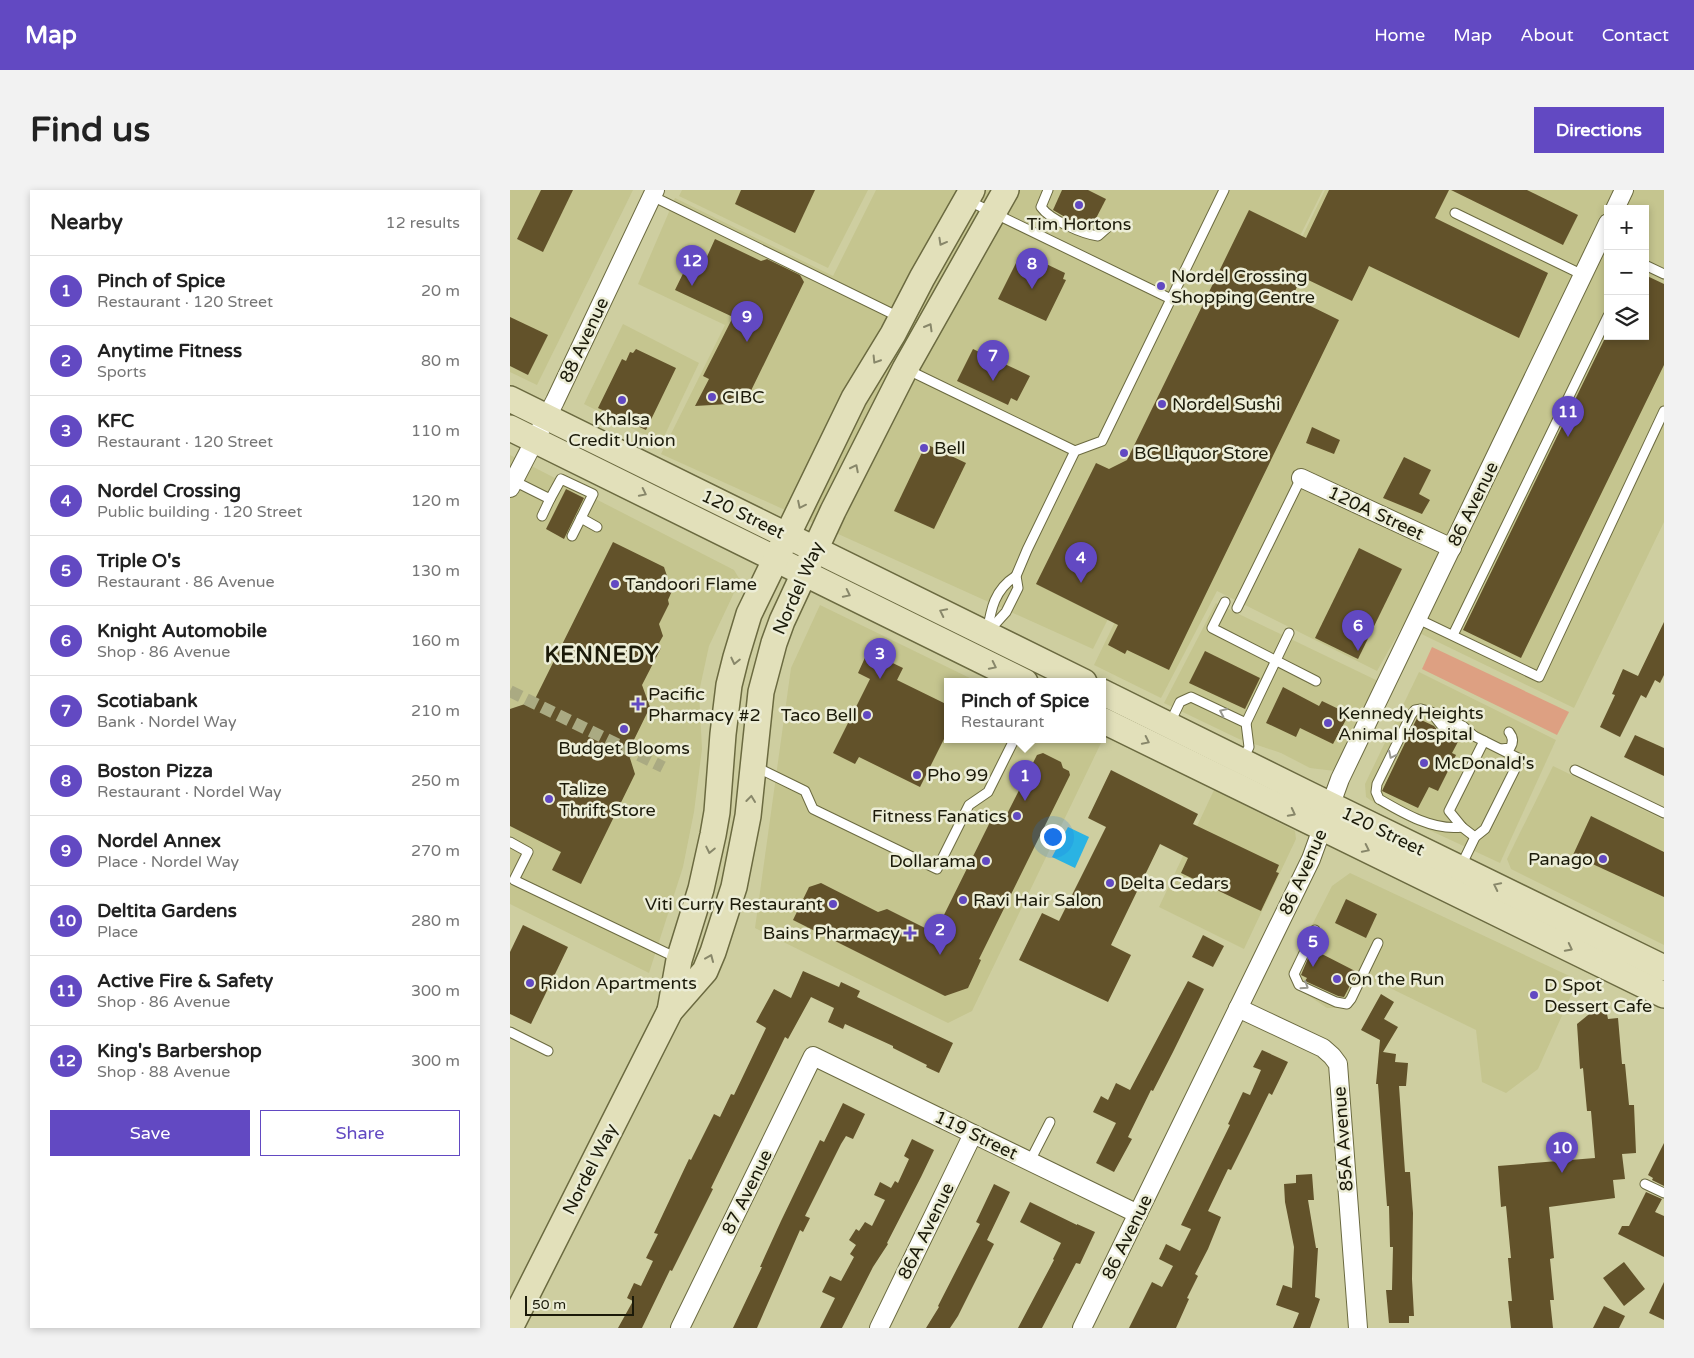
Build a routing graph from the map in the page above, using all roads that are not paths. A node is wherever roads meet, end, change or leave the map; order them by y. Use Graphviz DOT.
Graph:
graph roads {
  1 [pos="1006,190"];
  2 [pos="1048,190"];
  3 [pos="1224,190"];
  4 [pos="1624,190"];
  5 [pos="653,193"];
  6 [pos="970,195"];
  7 [pos="1617,205"];
  8 [pos="993,213"];
  9 [pos="1455,213"];
  10 [pos="1106,228"];
  11 [pos="1603,246"];
  12 [pos="1649,267"];
  13 [pos="1664,274"];
  14 [pos="1583,275"];
  15 [pos="1171,299"];
  16 [pos="901,319"];
  17 [pos="1604,324"];
  18 [pos="905,369"];
  19 [pos="510,399"];
  20 [pos="1664,411"];
  21 [pos="547,418"];
  22 [pos="510,428"];
  23 [pos="535,441"];
  24 [pos="1075,451"];
  25 [pos="566,469"];
  26 [pos="1301,478"];
  27 [pos="598,484"];
  28 [pos="512,485"];
  29 [pos="553,502"];
  30 [pos="542,516"];
  31 [pos="580,516"];
  32 [pos="597,527"];
  33 [pos="786,535"];
  34 [pos="572,536"];
  35 [pos="1452,548"];
  36 [pos="815,550"];
  37 [pos="775,558"];
  38 [pos="804,572"];
  39 [pos="1016,576"];
  40 [pos="1225,602"];
  41 [pos="1237,608"];
  42 [pos="1418,619"];
  43 [pos="987,633"];
  44 [pos="1289,633"];
  45 [pos="1453,635"];
  46 [pos="1276,661"];
  47 [pos="1017,678"];
  48 [pos="1076,678"];
  49 [pos="1316,681"];
  50 [pos="1107,698"];
  51 [pos="1106,722"];
  52 [pos="1246,723"];
  53 [pos="1168,726"];
  54 [pos="1508,732"];
  55 [pos="1484,741"];
  56 [pos="1012,743"];
  57 [pos="1500,749"];
  58 [pos="1242,762"];
  59 [pos="754,766"];
  60 [pos="1575,770"];
  61 [pos="1664,813"];
  62 [pos="1327,817"];
  63 [pos="1462,827"];
  64 [pos="1475,837"];
  65 [pos="510,842"];
  66 [pos="1460,868"];
  67 [pos="1315,930"];
  68 [pos="1378,943"];
  69 [pos="679,960"];
  70 [pos="1664,968"];
  71 [pos="1664,994"];
  72 [pos="1238,1008"];
  73 [pos="670,1011"];
  74 [pos="510,1032"];
  75 [pos="548,1051"];
  76 [pos="813,1056"];
  77 [pos="1050,1122"];
  78 [pos="973,1134"];
  79 [pos="1030,1161"];
  80 [pos="1644,1184"];
  81 [pos="1664,1193"];
  82 [pos="1138,1214"];
  83 [pos="510,1328"];
  84 [pos="680,1328"];
  85 [pos="879,1328"];
  86 [pos="1082,1328"];
  87 [pos="1358,1328"];
  1 -- 8 [label="main road, Nordel Way"];
  2 -- 10 [label="lane"];
  3 -- 15 [label="lane"];
  4 -- 7 [label="street"];
  5 -- 16 [label="lane"];
  5 -- 21 [label="street, 88 Avenue"];
  6 -- 8 [label="lane"];
  6 -- 16 [label="main road, Nordel Way, one-way"];
  8 -- 15 [label="lane"];
  18 -- 8 [label="main road, Nordel Way, one-way"];
  9 -- 14 [label="lane"];
  11 -- 14 [label="street, 86 Avenue"];
  12 -- 13 [label="lane"];
  14 -- 35 [label="street, 86 Avenue"];
  15 -- 24 [label="lane"];
  16 -- 33 [label="main road, Nordel Way, one-way"];
  17 -- 45 [label="lane"];
  18 -- 24 [label="lane"];
  36 -- 18 [label="main road, Nordel Way, one-way"];
  19 -- 21 [label="main road, 120 Street"];
  20 -- 45 [label="lane"];
  21 -- 23 [label="street, 88 Avenue"];
  21 -- 33 [label="main road, 120 Street"];
  22 -- 23 [label="main road, 120 Street"];
  23 -- 25 [label="main road, 120 Street"];
  23 -- 28 [label="street, 88 Avenue"];
  24 -- 39 [label="lane"];
  25 -- 27 [label="main road, 120 Street"];
  25 -- 29 [label="lane"];
  26 -- 35 [label="street, 120A Street"];
  26 -- 41 [label="lane"];
  27 -- 31 [label="lane"];
  27 -- 37 [label="main road, 120 Street, one-way"];
  28 -- 29 [label="lane"];
  29 -- 30 [label="lane"];
  31 -- 32 [label="lane"];
  31 -- 34 [label="lane"];
  33 -- 36 [label="main road, 120 Street"];
  33 -- 37 [label="main road, Nordel Way"];
  35 -- 42 [label="street, 86 Avenue"];
  36 -- 38 [label="main road, Nordel Way"];
  43 -- 36 [label="main road, 120 Street, one-way"];
  37 -- 38 [label="main road, 120 Street"];
  37 -- 69 [label="main road, Nordel Way, one-way"];
  38 -- 47 [label="main road, 120 Street, one-way"];
  38 -- 59 [label="main road, Nordel Way"];
  39 -- 43 [label="lane"];
  39 -- 43 [label="lane"];
  40 -- 46 [label="lane"];
  42 -- 45 [label="lane"];
  42 -- 62 [label="street, 86 Avenue"];
  43 -- 48 [label="main road, 120 Street"];
  44 -- 46 [label="lane"];
  46 -- 49 [label="lane"];
  46 -- 52 [label="lane"];
  50 -- 53 [label="main road, 120 Street"];
  51 -- 62 [label="main road, 120 Street, one-way"];
  52 -- 53 [label="lane, one-way"];
  52 -- 58 [label="lane"];
  53 -- 58 [label="main road, 120 Street"];
  54 -- 57 [label="lane"];
  55 -- 57 [label="lane"];
  55 -- 63 [label="lane"];
  55 -- 63 [label="lane, one-way"];
  56 -- 59 [label="lane"];
  57 -- 64 [label="lane"];
  58 -- 62 [label="main road, 120 Street"];
  73 -- 59 [label="main road, Nordel Way, one-way"];
  60 -- 61 [label="lane"];
  62 -- 66 [label="main road, 120 Street"];
  62 -- 71 [label="main road, 120 Street, one-way"];
  62 -- 72 [label="street, 86 Avenue"];
  63 -- 64 [label="lane"];
  64 -- 66 [label="lane"];
  65 -- 69 [label="lane"];
  70 -- 66 [label="main road, 120 Street, one-way"];
  67 -- 68 [label="lane, one-way"];
  69 -- 73 [label="main road, Nordel Way"];
  72 -- 82 [label="street, 86 Avenue"];
  72 -- 87 [label="street, 85A Avenue"];
  73 -- 83 [label="main road, Nordel Way"];
  74 -- 75 [label="lane"];
  76 -- 78 [label="street, 119 Street"];
  76 -- 84 [label="street, 87 Avenue"];
  77 -- 79 [label="lane"];
  78 -- 79 [label="street, 119 Street"];
  78 -- 85 [label="street, 86A Avenue"];
  79 -- 82 [label="street, 119 Street"];
  80 -- 81 [label="lane"];
  82 -- 86 [label="street, 86 Avenue"];
}
